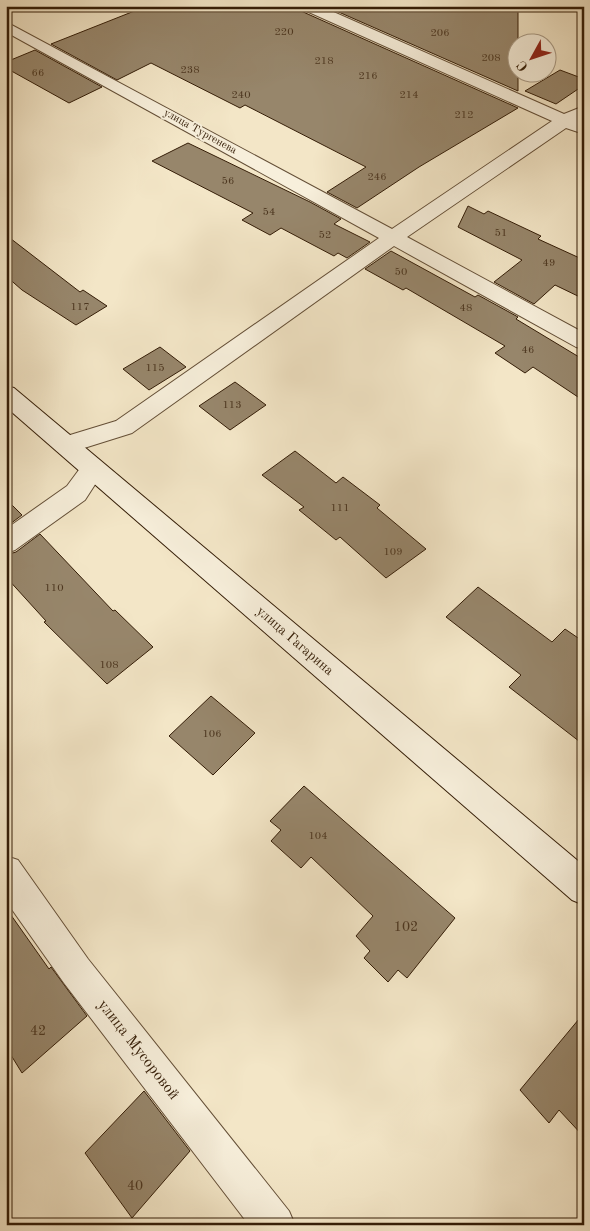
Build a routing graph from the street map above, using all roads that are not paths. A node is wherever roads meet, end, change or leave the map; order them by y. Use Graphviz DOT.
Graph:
graph roads {
  1 [pos="307,6"];
  2 [pos="6,26"];
  3 [pos="584,111"];
  4 [pos="564,121"];
  5 [pos="584,130"];
  6 [pos="394,238"];
  7 [pos="584,342"];
  8 [pos="6,394"];
  9 [pos="65,444"];
  10 [pos="93,469"];
  11 [pos="6,543"];
  12 [pos="6,872"];
  13 [pos="584,888"];
  14 [pos="275,1225"];
  1 -- 4 [label="street"];
  2 -- 6 [label="street, улица Тургенева"];
  3 -- 4 [label="street"];
  4 -- 5 [label="street"];
  4 -- 6 [label="street"];
  6 -- 7 [label="street, улица Тургенева"];
  6 -- 9 [label="street"];
  8 -- 9 [label="street, улица Гагарина"];
  9 -- 10 [label="street, улица Гагарина"];
  10 -- 11 [label="street"];
  10 -- 13 [label="street, улица Гагарина"];
  12 -- 14 [label="street, улица Мусоровой"];
}
